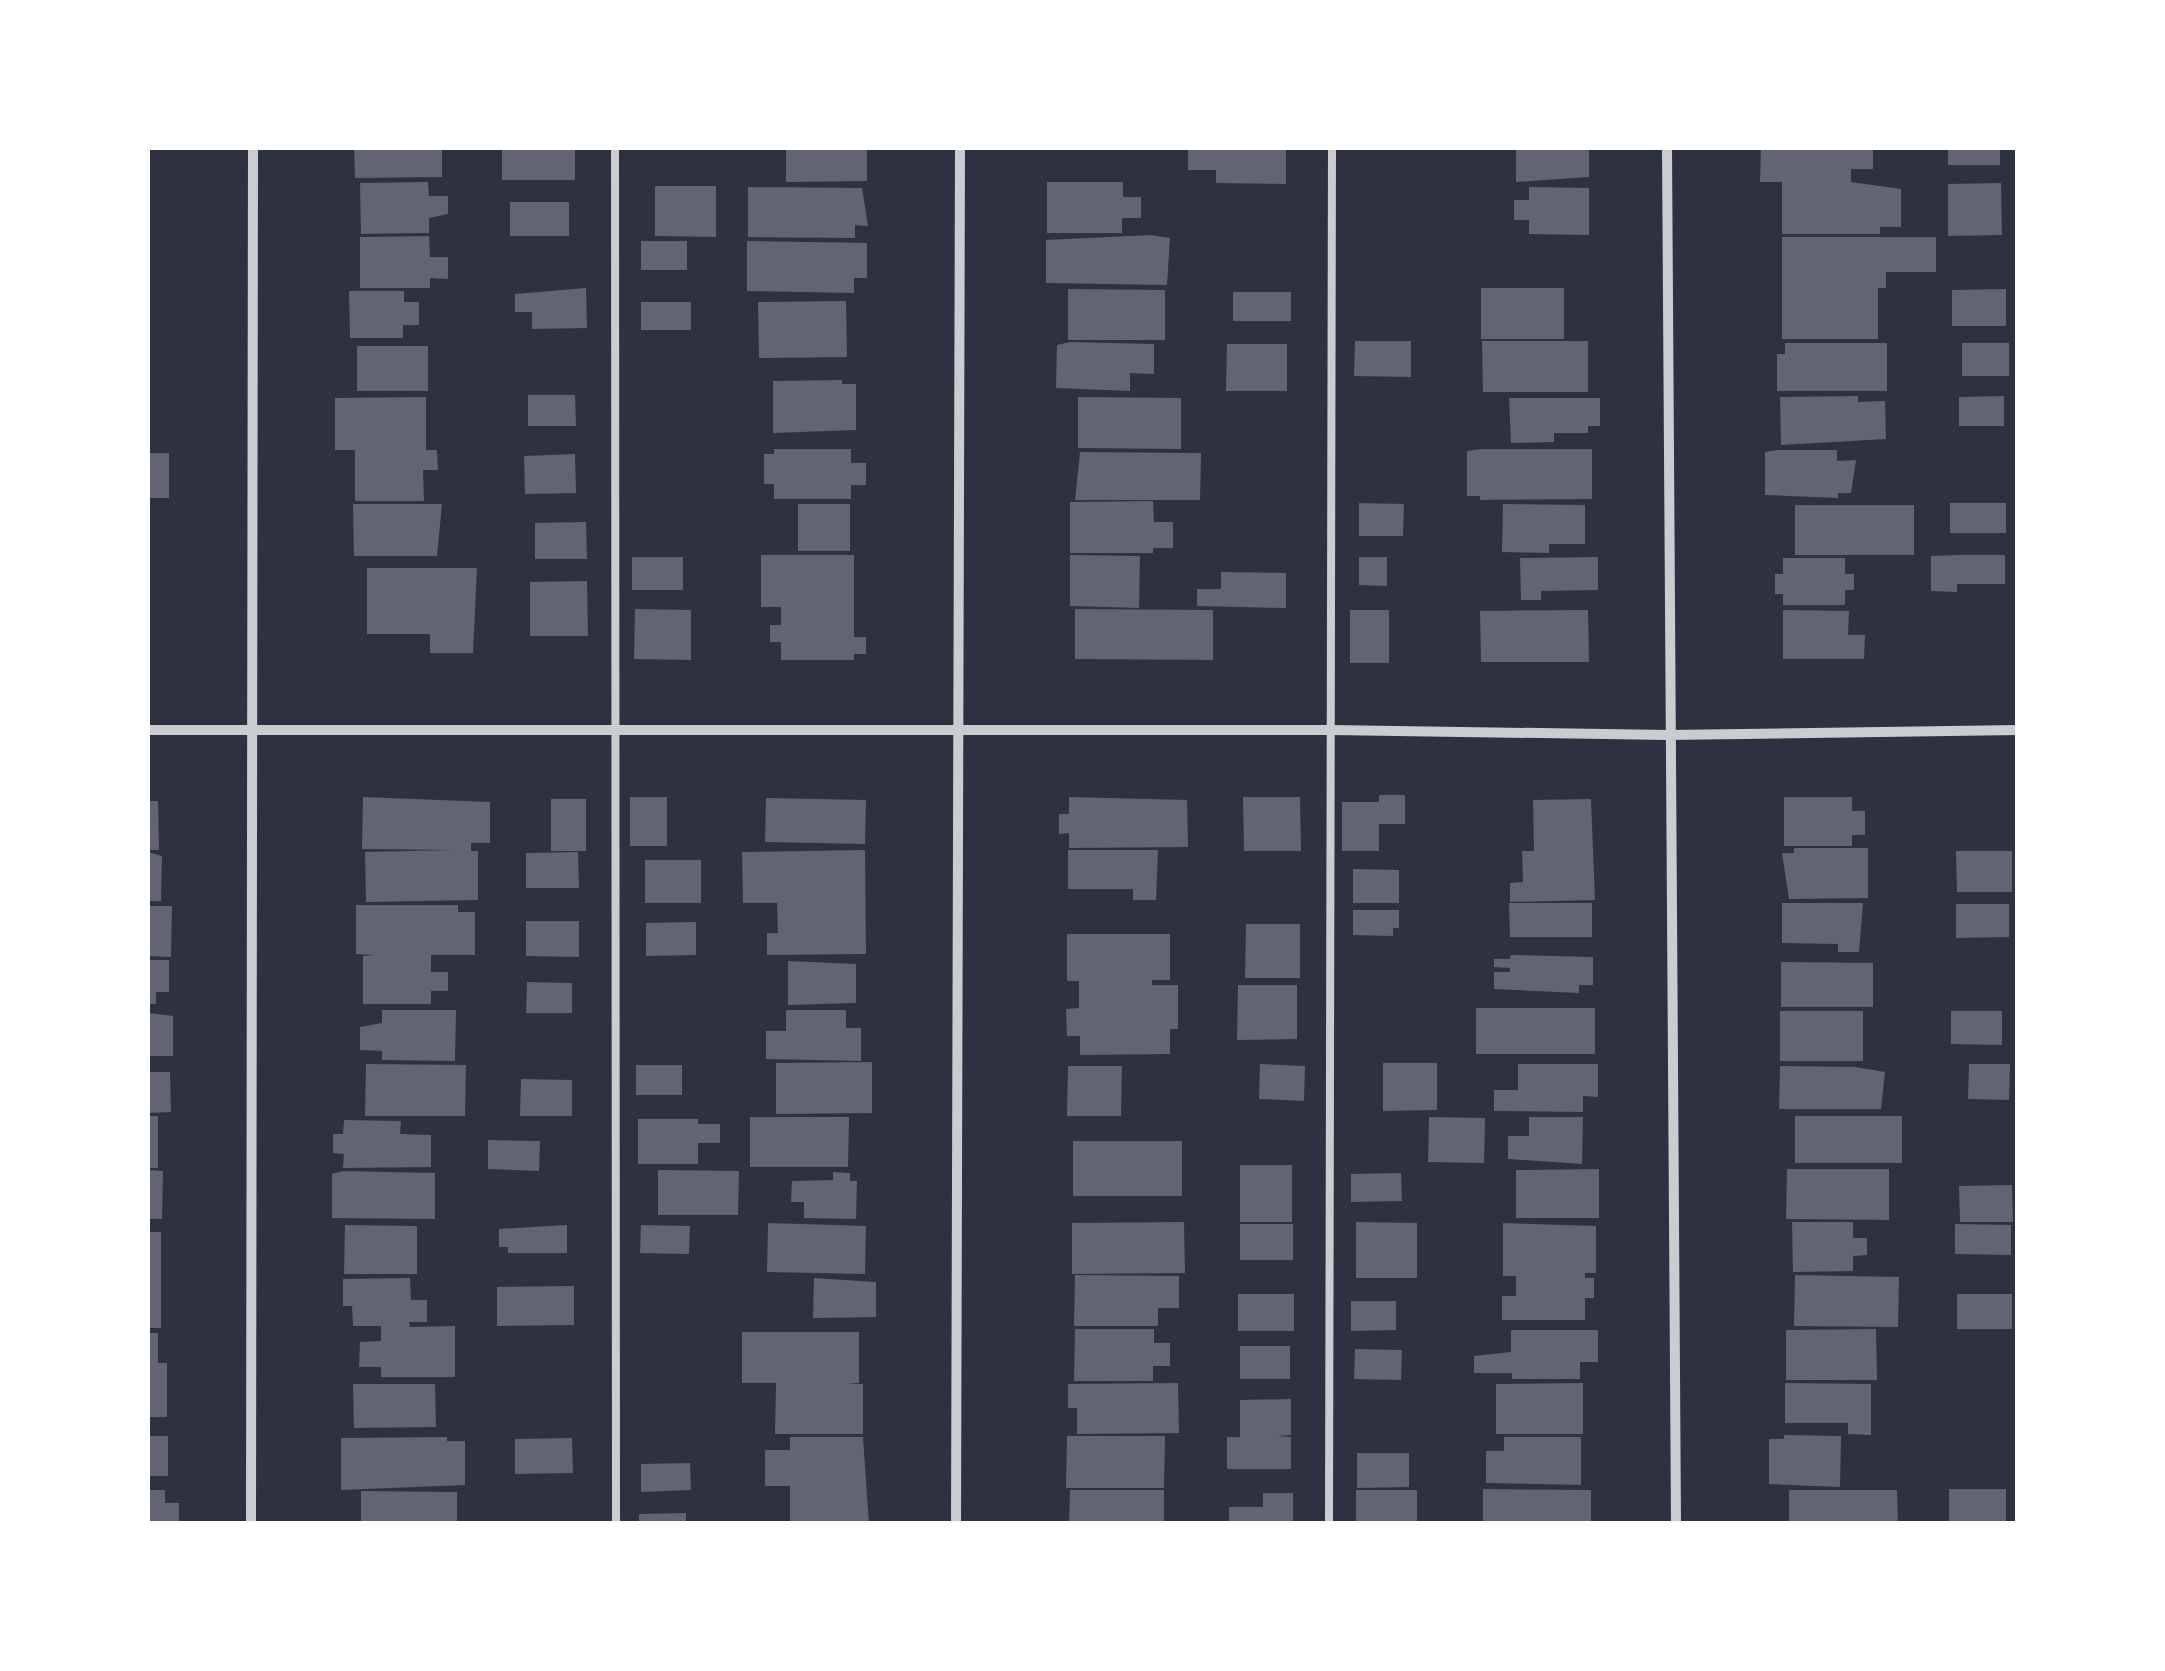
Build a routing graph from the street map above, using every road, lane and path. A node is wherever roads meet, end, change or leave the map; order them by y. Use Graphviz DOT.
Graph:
graph roads {
  1 [pos="253,148"];
  2 [pos="615,148"];
  3 [pos="960,148"];
  4 [pos="1332,148"];
  5 [pos="1667,148"];
  6 [pos="148,730"];
  7 [pos="252,730"];
  8 [pos="615,730"];
  9 [pos="957,730"];
  10 [pos="1331,730"];
  11 [pos="2018,730"];
  12 [pos="1668,734"];
  13 [pos="251,1524"];
  14 [pos="616,1524"];
  15 [pos="956,1524"];
  16 [pos="1329,1524"];
  17 [pos="1676,1524"];
  1 -- 7 [label="street"];
  2 -- 8 [label="lane"];
  3 -- 9 [label="street"];
  4 -- 10 [label="lane"];
  5 -- 12 [label="street"];
  6 -- 7 [label="street"];
  7 -- 8 [label="street"];
  7 -- 13 [label="street"];
  8 -- 9 [label="street"];
  8 -- 14 [label="lane"];
  9 -- 10 [label="street"];
  9 -- 15 [label="street"];
  10 -- 12 [label="street"];
  10 -- 16 [label="lane"];
  11 -- 12 [label="street"];
  12 -- 17 [label="street"];
}
